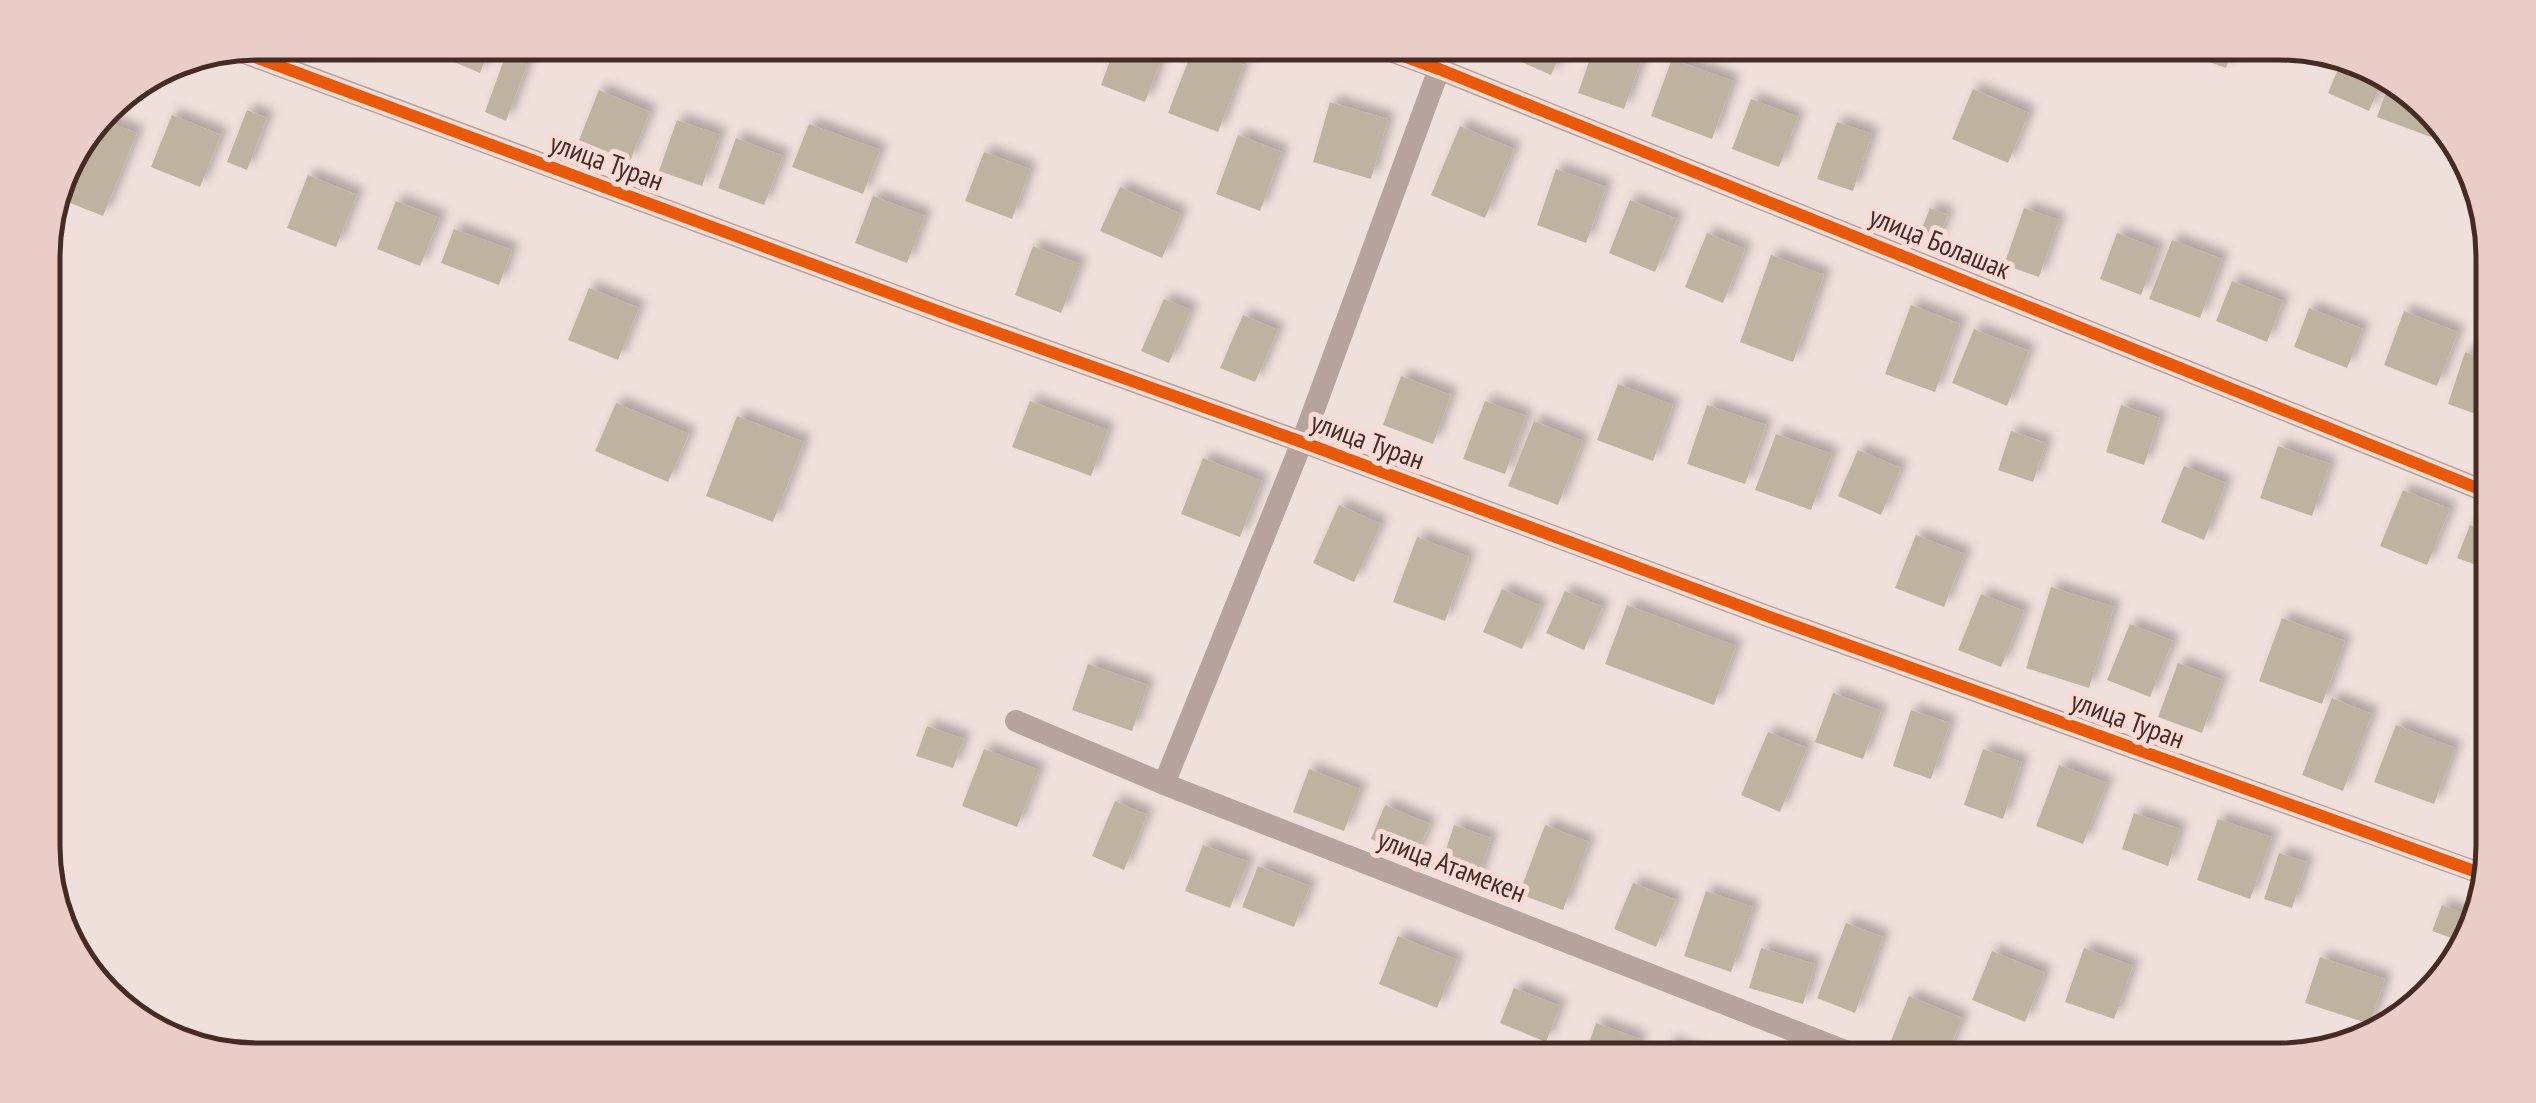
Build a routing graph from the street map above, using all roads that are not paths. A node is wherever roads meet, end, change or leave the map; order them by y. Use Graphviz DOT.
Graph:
graph roads {
  1 [pos="263,60"];
  2 [pos="1417,60"];
  3 [pos="1442,60"];
  4 [pos="1439,68"];
  5 [pos="1302,442"];
  6 [pos="2476,488"];
  7 [pos="1016,721"];
  8 [pos="1164,784"];
  9 [pos="2474,871"];
  10 [pos="1825,1043"];
  1 -- 5 [label="street, улица Туран"];
  2 -- 4 [label="street, улица Болашак"];
  3 -- 4 [label="street"];
  4 -- 5 [label="street"];
  4 -- 6 [label="street, улица Болашак"];
  5 -- 8 [label="street"];
  5 -- 9 [label="street, улица Туран"];
  7 -- 8 [label="street, улица Атамекен"];
  8 -- 10 [label="street, улица Атамекен"];
}
